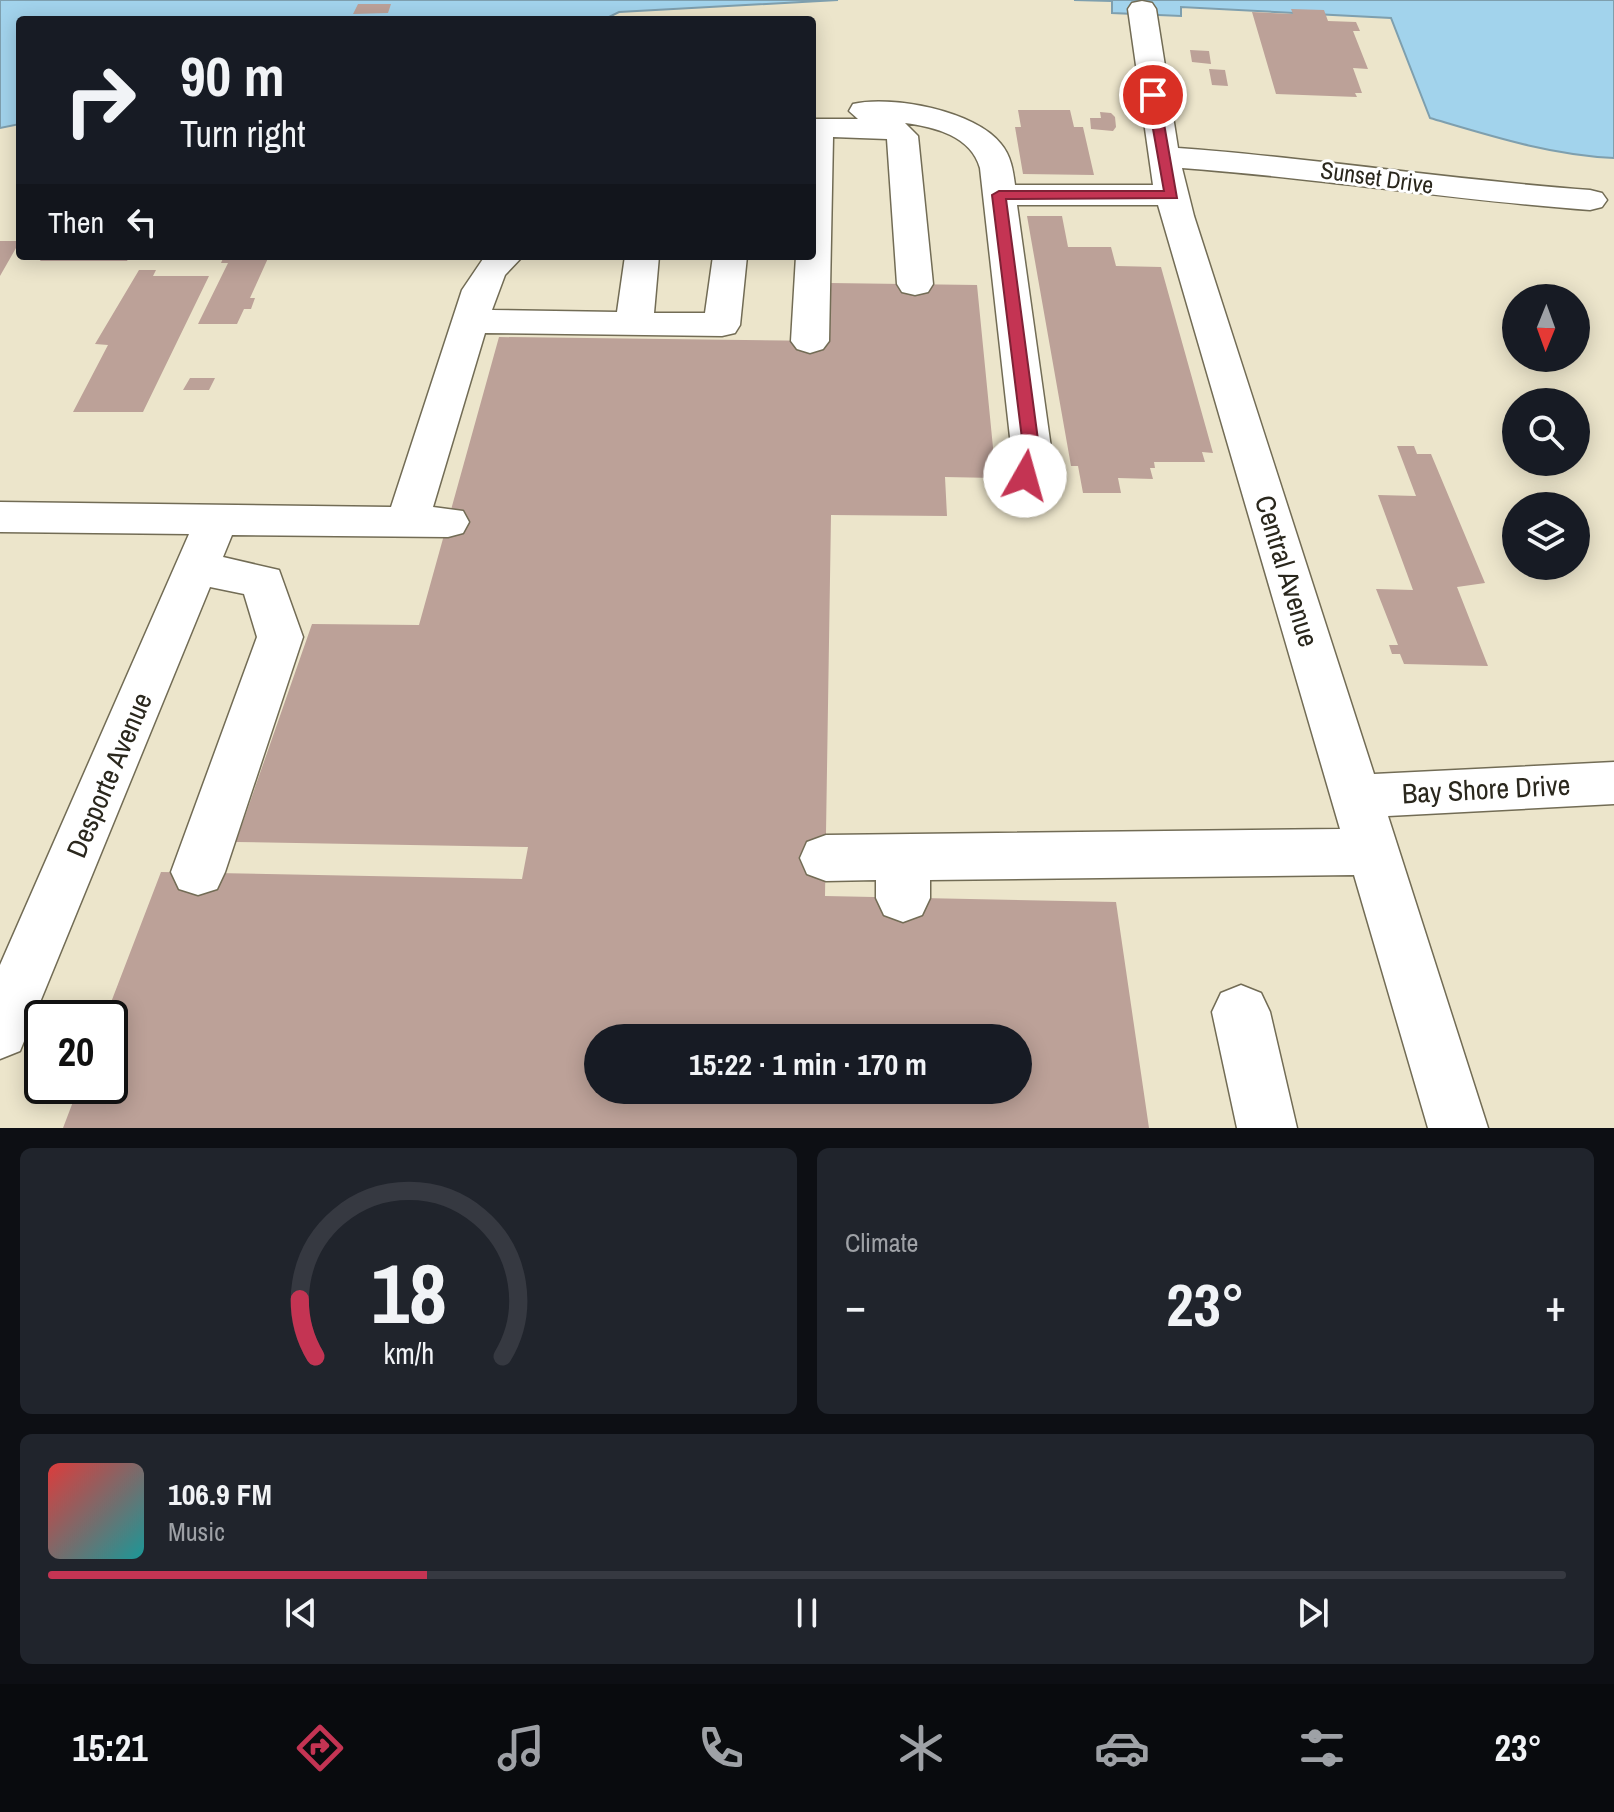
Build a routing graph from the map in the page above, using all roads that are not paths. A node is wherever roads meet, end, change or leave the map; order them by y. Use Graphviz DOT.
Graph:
graph roads {
  1 [pos="1142,9"];
  2 [pos="816,122"];
  3 [pos="816,122"];
  4 [pos="1168,176"];
  5 [pos="999,195"];
  6 [pos="1590,200"];
  7 [pos="501,260"];
  8 [pos="642,260"];
  9 [pos="730,260"];
  10 [pos="811,260"];
  11 [pos="915,284"];
  12 [pos="470,321"];
  13 [pos="634,325"];
  14 [pos="810,341"];
  15 [pos="1025,476"];
  16 [pos="0,517"];
  17 [pos="217,519"];
  18 [pos="197,568"];
  19 [pos="1614,783"];
  20 [pos="1357,796"];
  21 [pos="1375,852"];
  22 [pos="826,858"];
  23 [pos="198,872"];
  24 [pos="1241,1012"];
  25 [pos="0,1031"];
  26 [pos="1267,1128"];
  27 [pos="1458,1128"];
  1 -- 4 [label="street, Central Avenue"];
  2 -- 5 [label="street"];
  3 -- 11 [label="street"];
  4 -- 5 [label="street, Sunset Drive"];
  4 -- 6 [label="street, Sunset Drive"];
  4 -- 20 [label="street, Central Avenue"];
  5 -- 15 [label="street"];
  7 -- 12 [label="street"];
  8 -- 13 [label="street"];
  9 -- 13 [label="street"];
  10 -- 14 [label="street"];
  12 -- 13 [label="street"];
  12 -- 17 [label="street"];
  16 -- 17 [label="street"];
  17 -- 18 [label="street, Desporte Avenue"];
  18 -- 23 [label="street"];
  18 -- 25 [label="street, Desporte Avenue"];
  19 -- 20 [label="street, Bay Shore Drive"];
  20 -- 21 [label="street, Central Avenue"];
  21 -- 22 [label="street"];
  21 -- 27 [label="street, Central Avenue"];
  24 -- 26 [label="street"];
}
